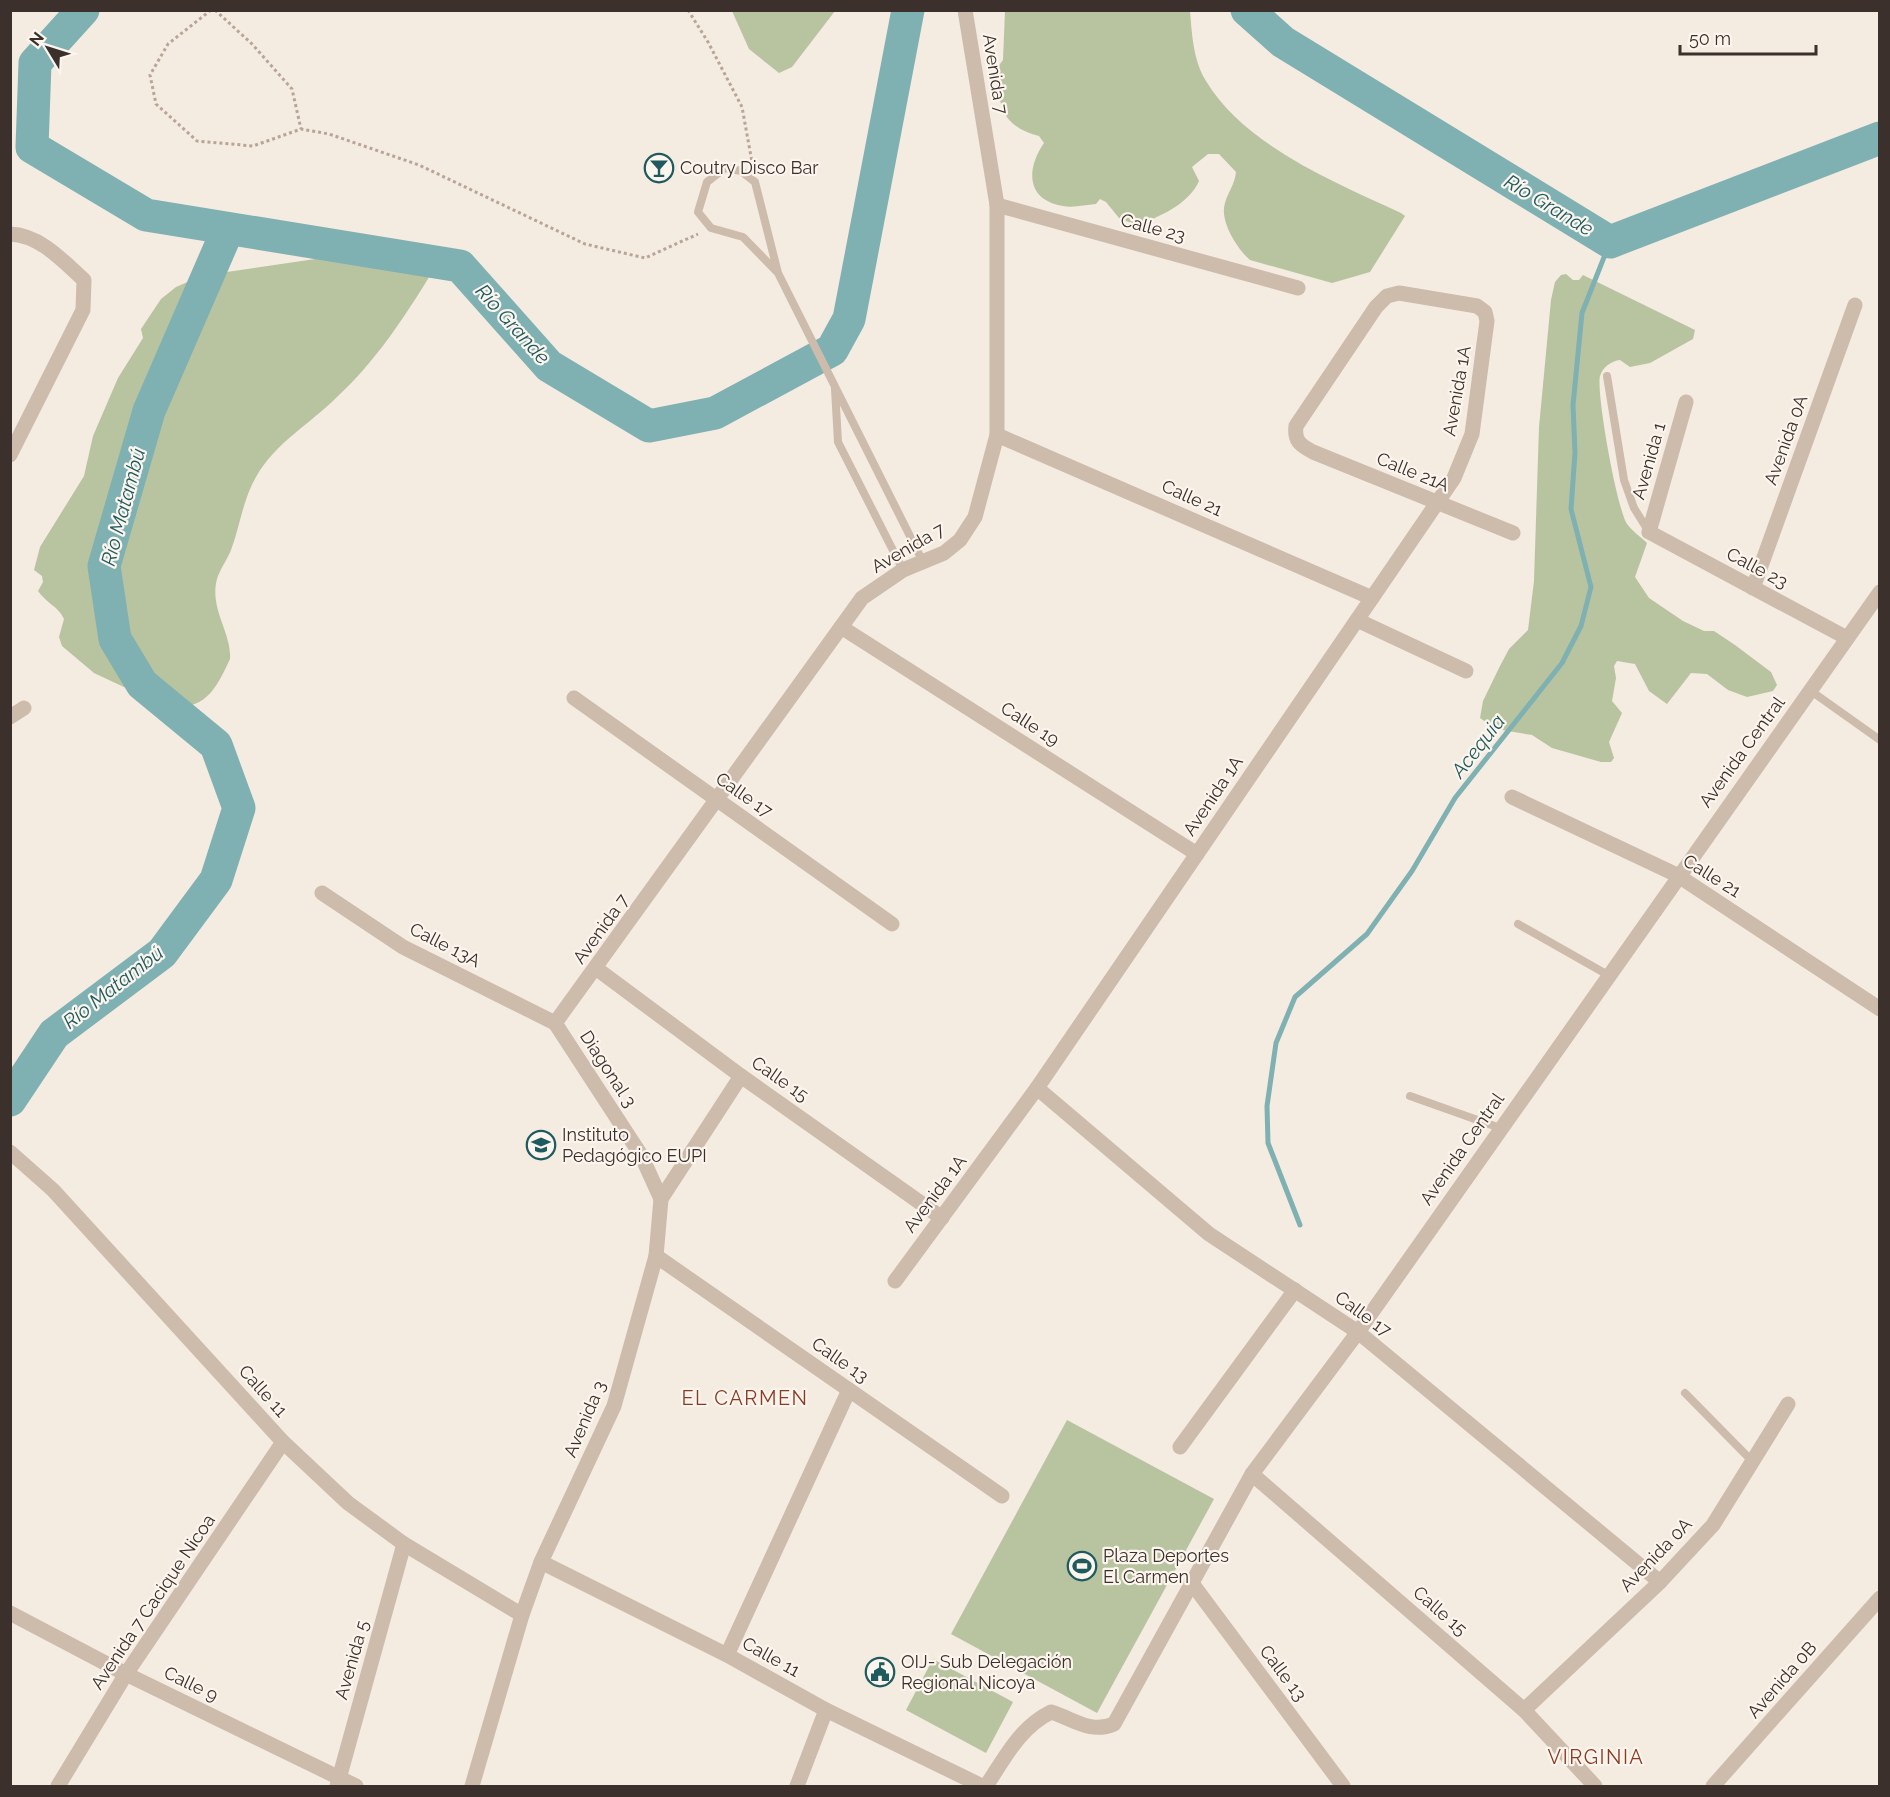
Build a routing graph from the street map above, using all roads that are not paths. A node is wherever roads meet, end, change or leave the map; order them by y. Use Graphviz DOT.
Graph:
graph roads {
  1 [pos="965,10"];
  2 [pos="997,205"];
  3 [pos="10,234"];
  4 [pos="778,273"];
  5 [pos="1299,288"];
  6 [pos="1855,305"];
  7 [pos="1607,376"];
  8 [pos="835,386"];
  9 [pos="1686,402"];
  10 [pos="997,435"];
  11 [pos="1299,444"];
  12 [pos="10,456"];
  13 [pos="1437,503"];
  14 [pos="1649,532"];
  15 [pos="1513,533"];
  16 [pos="923,562"];
  17 [pos="903,570"];
  18 [pos="1753,588"];
  19 [pos="1880,592"];
  20 [pos="1372,598"];
  21 [pos="1357,620"];
  22 [pos="841,627"];
  23 [pos="1847,638"];
  24 [pos="1466,672"];
  25 [pos="1811,690"];
  26 [pos="574,698"];
  27 [pos="24,708"];
  28 [pos="10,717"];
  29 [pos="1880,740"];
  30 [pos="1512,797"];
  31 [pos="717,799"];
  32 [pos="1197,854"];
  33 [pos="1677,875"];
  34 [pos="322,893"];
  35 [pos="892,924"];
  36 [pos="1518,924"];
  37 [pos="597,969"];
  38 [pos="1608,975"];
  39 [pos="1880,1009"];
  40 [pos="555,1023"];
  41 [pos="741,1076"];
  42 [pos="1037,1088"];
  43 [pos="1410,1096"];
  44 [pos="1500,1128"];
  45 [pos="10,1152"];
  46 [pos="661,1199"];
  47 [pos="942,1218"];
  48 [pos="656,1256"];
  49 [pos="895,1281"];
  50 [pos="1295,1290"];
  51 [pos="1358,1332"];
  52 [pos="849,1390"];
  53 [pos="1685,1393"];
  54 [pos="1788,1404"];
  55 [pos="283,1442"];
  56 [pos="1179,1447"];
  57 [pos="1752,1461"];
  58 [pos="1252,1474"];
  59 [pos="1002,1496"];
  60 [pos="404,1545"];
  61 [pos="541,1562"];
  62 [pos="1191,1582"];
  63 [pos="1660,1582"];
  64 [pos="1880,1598"];
  65 [pos="10,1612"];
  66 [pos="522,1615"];
  67 [pos="727,1655"];
  68 [pos="126,1674"];
  69 [pos="826,1710"];
  70 [pos="1524,1710"];
  71 [pos="338,1783"];
  72 [pos="1723,1783"];
  73 [pos="58,1786"];
  74 [pos="356,1786"];
  75 [pos="472,1786"];
  76 [pos="797,1786"];
  77 [pos="984,1786"];
  78 [pos="1343,1786"];
  79 [pos="1595,1786"];
  1 -- 2 [label="street, Avenida 7"];
  2 -- 5 [label="street, Calle 23"];
  2 -- 10 [label="street, Avenida 7"];
  3 -- 12 [label="street"];
  4 -- 4 [label="lane"];
  4 -- 8 [label="lane"];
  6 -- 18 [label="street, Avenida 0A"];
  7 -- 14 [label="lane"];
  8 -- 16 [label="lane"];
  8 -- 17 [label="lane"];
  9 -- 14 [label="street, Avenida 1"];
  10 -- 16 [label="street, Avenida 7"];
  10 -- 20 [label="street, Calle 21"];
  11 -- 13 [label="street, Calle 21A"];
  11 -- 13 [label="street, Avenida 1A"];
  13 -- 15 [label="street, Calle 21A"];
  13 -- 20 [label="street, Avenida 1A"];
  14 -- 18 [label="street, Calle 23"];
  16 -- 17 [label="street, Avenida 7"];
  17 -- 22 [label="street, Avenida 7"];
  18 -- 23 [label="street, Calle 23"];
  19 -- 23 [label="street, Avenida Central"];
  20 -- 21 [label="street, Avenida 1A"];
  21 -- 24 [label="street"];
  21 -- 32 [label="street, Avenida 1A"];
  22 -- 31 [label="street, Avenida 7"];
  22 -- 32 [label="street, Calle 19"];
  23 -- 25 [label="street, Avenida Central"];
  25 -- 29 [label="lane"];
  25 -- 33 [label="street, Avenida Central"];
  26 -- 31 [label="street, Calle 17"];
  27 -- 28 [label="street"];
  30 -- 33 [label="street, Calle 21"];
  31 -- 35 [label="street, Calle 17"];
  31 -- 37 [label="street, Avenida 7"];
  32 -- 42 [label="street, Avenida 1A"];
  33 -- 38 [label="street, Avenida Central"];
  33 -- 39 [label="street, Calle 21"];
  34 -- 40 [label="street, Calle 13A"];
  36 -- 38 [label="lane"];
  37 -- 40 [label="street, Avenida 7"];
  37 -- 41 [label="street, Calle 15"];
  38 -- 44 [label="street, Avenida Central"];
  40 -- 46 [label="street, Diagonal 3"];
  41 -- 46 [label="street, Avenida 3"];
  41 -- 47 [label="street, Calle 15"];
  42 -- 47 [label="street, Avenida 1A"];
  42 -- 50 [label="street, Calle 17"];
  43 -- 44 [label="lane"];
  44 -- 51 [label="street, Avenida Central"];
  45 -- 55 [label="street, Calle 11"];
  46 -- 48 [label="street, Avenida 3"];
  47 -- 49 [label="street, Avenida 1A"];
  48 -- 52 [label="street, Calle 13"];
  48 -- 61 [label="street, Avenida 3"];
  50 -- 51 [label="street, Calle 17"];
  50 -- 56 [label="street"];
  51 -- 58 [label="street, Avenida Central"];
  51 -- 63 [label="street, Calle 17"];
  52 -- 59 [label="street, Calle 13"];
  52 -- 67 [label="street"];
  53 -- 57 [label="lane"];
  54 -- 57 [label="street, Avenida 0A"];
  55 -- 60 [label="street, Calle 11"];
  55 -- 68 [label="street, Avenida 7 Cacique Nicoa"];
  57 -- 63 [label="street, Avenida 0A"];
  58 -- 62 [label="street, Avenida Central"];
  58 -- 70 [label="street, Calle 15"];
  60 -- 66 [label="street, Calle 11"];
  60 -- 71 [label="street, Avenida 5"];
  61 -- 66 [label="street, Avenida 3"];
  61 -- 67 [label="street, Calle 11"];
  62 -- 77 [label="street, Avenida Central"];
  62 -- 78 [label="street, Calle 13"];
  63 -- 70 [label="street, Avenida 0A"];
  64 -- 72 [label="street, Avenida 0B"];
  65 -- 68 [label="street, Calle 9"];
  66 -- 75 [label="street, Avenida 3"];
  67 -- 69 [label="street, Calle 11"];
  68 -- 71 [label="street, Calle 9"];
  68 -- 73 [label="street, Avenida 7 Cacique Nicoa"];
  69 -- 76 [label="street"];
  69 -- 77 [label="street, Calle 11"];
  70 -- 79 [label="street, Calle 15"];
  71 -- 74 [label="street, Calle 9"];
}
